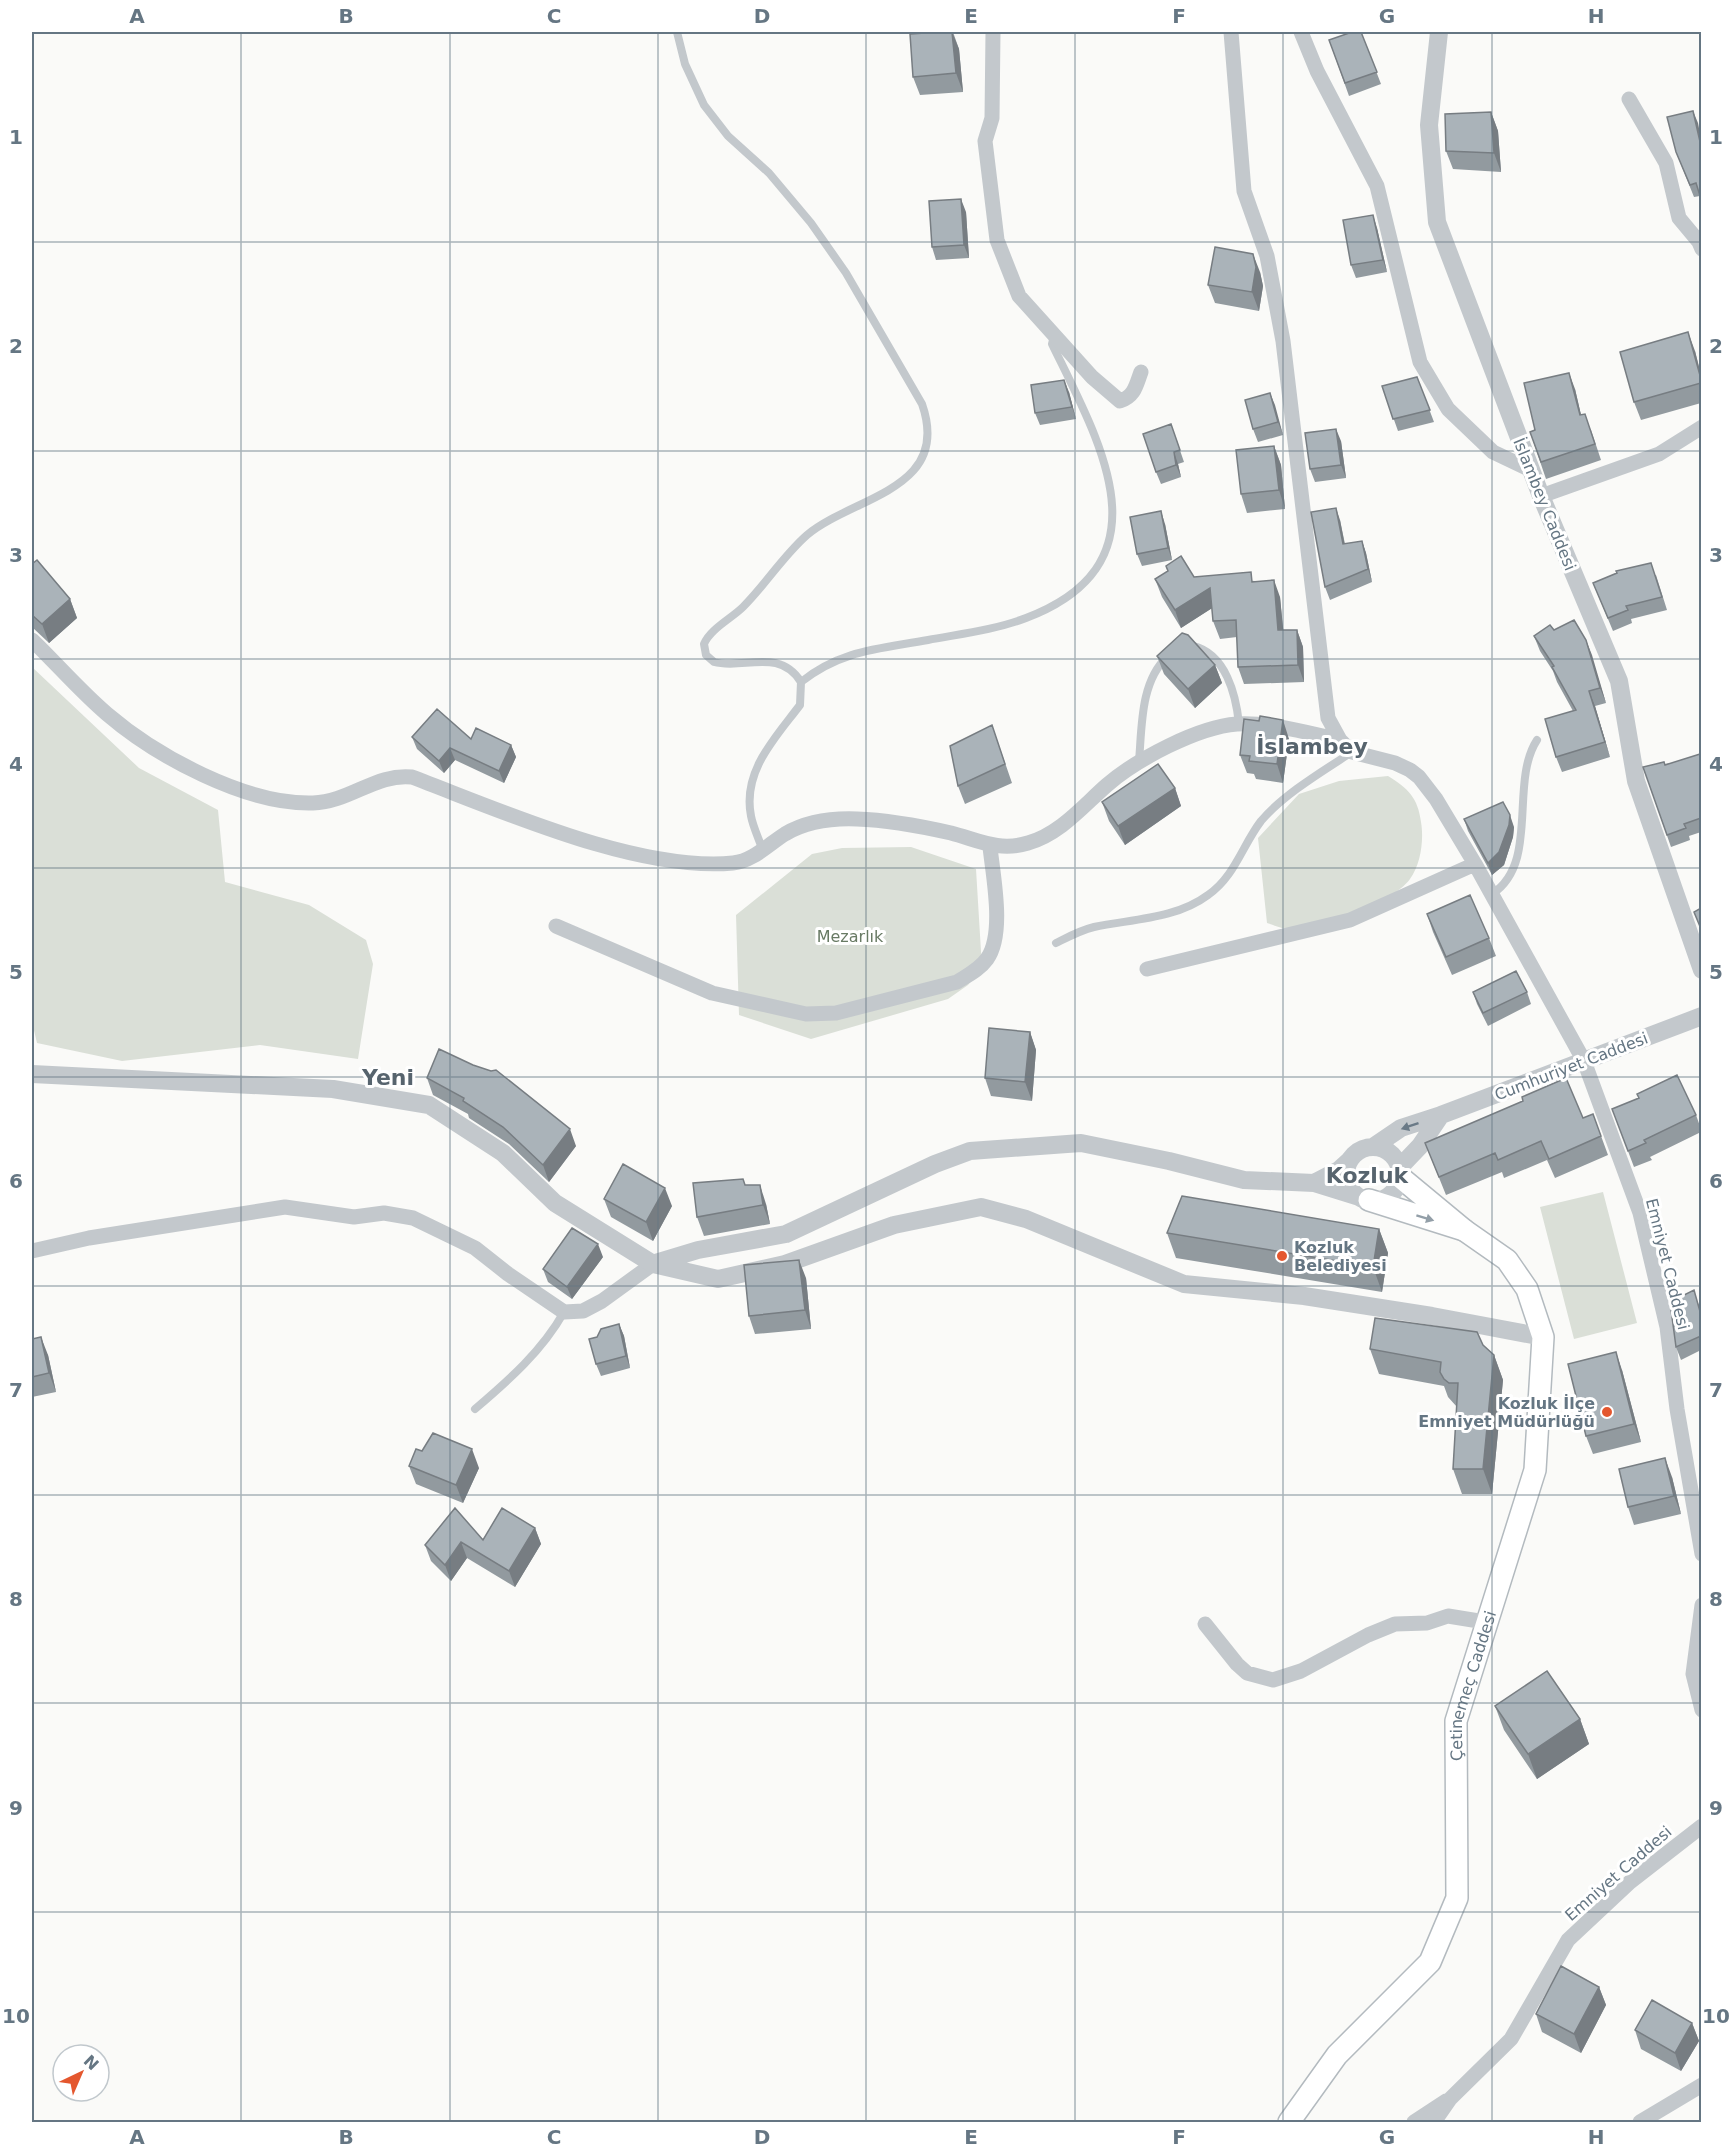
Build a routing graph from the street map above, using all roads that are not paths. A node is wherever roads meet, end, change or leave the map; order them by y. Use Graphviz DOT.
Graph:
graph roads {
  1 [pos="677,32"];
  2 [pos="993,32"];
  3 [pos="1231,32"];
  4 [pos="1301,32"];
  5 [pos="1439,32"];
  6 [pos="1629,99"];
  7 [pos="1701,249"];
  8 [pos="1054,336"];
  9 [pos="1141,372"];
  10 [pos="1701,427"];
  11 [pos="1531,470"];
  12 [pos="1541,496"];
  13 [pos="32,640"];
  14 [pos="1187,645"];
  15 [pos="1178,649"];
  16 [pos="801,682"];
  17 [pos="1239,724"];
  18 [pos="1340,740"];
  19 [pos="1537,740"];
  20 [pos="1352,752"];
  21 [pos="1139,763"];
  22 [pos="990,847"];
  23 [pos="763,851"];
  24 [pos="1476,864"];
  25 [pos="1492,894"];
  26 [pos="556,926"];
  27 [pos="1056,942"];
  28 [pos="1147,969"];
  29 [pos="1701,970"];
  30 [pos="1701,1016"];
  31 [pos="1584,1061"];
  32 [pos="32,1074"];
  33 [pos="1441,1115"];
  34 [pos="1373,1147"];
  35 [pos="1350,1160"];
  36 [pos="1400,1172"];
  37 [pos="1314,1183"];
  38 [pos="1364,1199"];
  39 [pos="1464,1230"];
  40 [pos="32,1251"];
  41 [pos="653,1264"];
  42 [pos="564,1312"];
  43 [pos="1543,1337"];
  44 [pos="475,1409"];
  45 [pos="1701,1554"];
  46 [pos="1701,1605"];
  47 [pos="1485,1622"];
  48 [pos="1205,1624"];
  49 [pos="1701,1710"];
  50 [pos="1701,1826"];
  51 [pos="1701,2085"];
  52 [pos="1450,2099"];
  53 [pos="1289,2122"];
  54 [pos="1414,2122"];
  55 [pos="1434,2122"];
  56 [pos="1640,2122"];
  1 -- 16 [label="lane"];
  2 -- 8 [label="street"];
  3 -- 18 [label="street"];
  4 -- 11 [label="street"];
  5 -- 11 [label="street, İslambey Caddesi"];
  6 -- 7 [label="street"];
  8 -- 9 [label="street"];
  8 -- 16 [label="lane"];
  10 -- 12 [label="street"];
  11 -- 12 [label="street, İslambey Caddesi"];
  12 -- 29 [label="street, İslambey Caddesi"];
  13 -- 23 [label="street"];
  14 -- 17 [label="lane"];
  15 -- 21 [label="lane"];
  16 -- 23 [label="lane"];
  17 -- 18 [label="street"];
  17 -- 21 [label="street"];
  18 -- 20 [label="street"];
  19 -- 25 [label="lane"];
  20 -- 24 [label="street, Emniyet Caddesi"];
  20 -- 27 [label="lane"];
  21 -- 22 [label="street"];
  22 -- 23 [label="street"];
  22 -- 26 [label="street"];
  24 -- 25 [label="street, Emniyet Caddesi"];
  24 -- 28 [label="street"];
  25 -- 31 [label="street, Emniyet Caddesi"];
  30 -- 31 [label="street, Cumhuriyet Caddesi"];
  31 -- 33 [label="street, Cumhuriyet Caddesi"];
  31 -- 45 [label="street, Emniyet Caddesi"];
  32 -- 41 [label="street"];
  33 -- 34 [label="street, Cumhuriyet Caddesi, one-way"];
  33 -- 36 [label="street"];
  34 -- 35 [label="street"];
  34 -- 36 [label="street"];
  35 -- 37 [label="street"];
  35 -- 38 [label="street"];
  36 -- 38 [label="street"];
  36 -- 39 [label="main road, Çetinemeç Caddesi"];
  37 -- 38 [label="street"];
  37 -- 41 [label="street"];
  38 -- 39 [label="main road, Çetinemeç Caddesi, one-way"];
  39 -- 43 [label="main road, Çetinemeç Caddesi"];
  40 -- 42 [label="street"];
  41 -- 42 [label="street"];
  41 -- 43 [label="street"];
  42 -- 44 [label="lane"];
  43 -- 47 [label="main road, Çetinemeç Caddesi"];
  46 -- 49 [label="street"];
  47 -- 48 [label="street"];
  47 -- 53 [label="main road, Çetinemeç Caddesi"];
  50 -- 52 [label="street, Emniyet Caddesi"];
  51 -- 56 [label="street"];
  52 -- 54 [label="street"];
  52 -- 55 [label="street, Emniyet Caddesi"];
}
